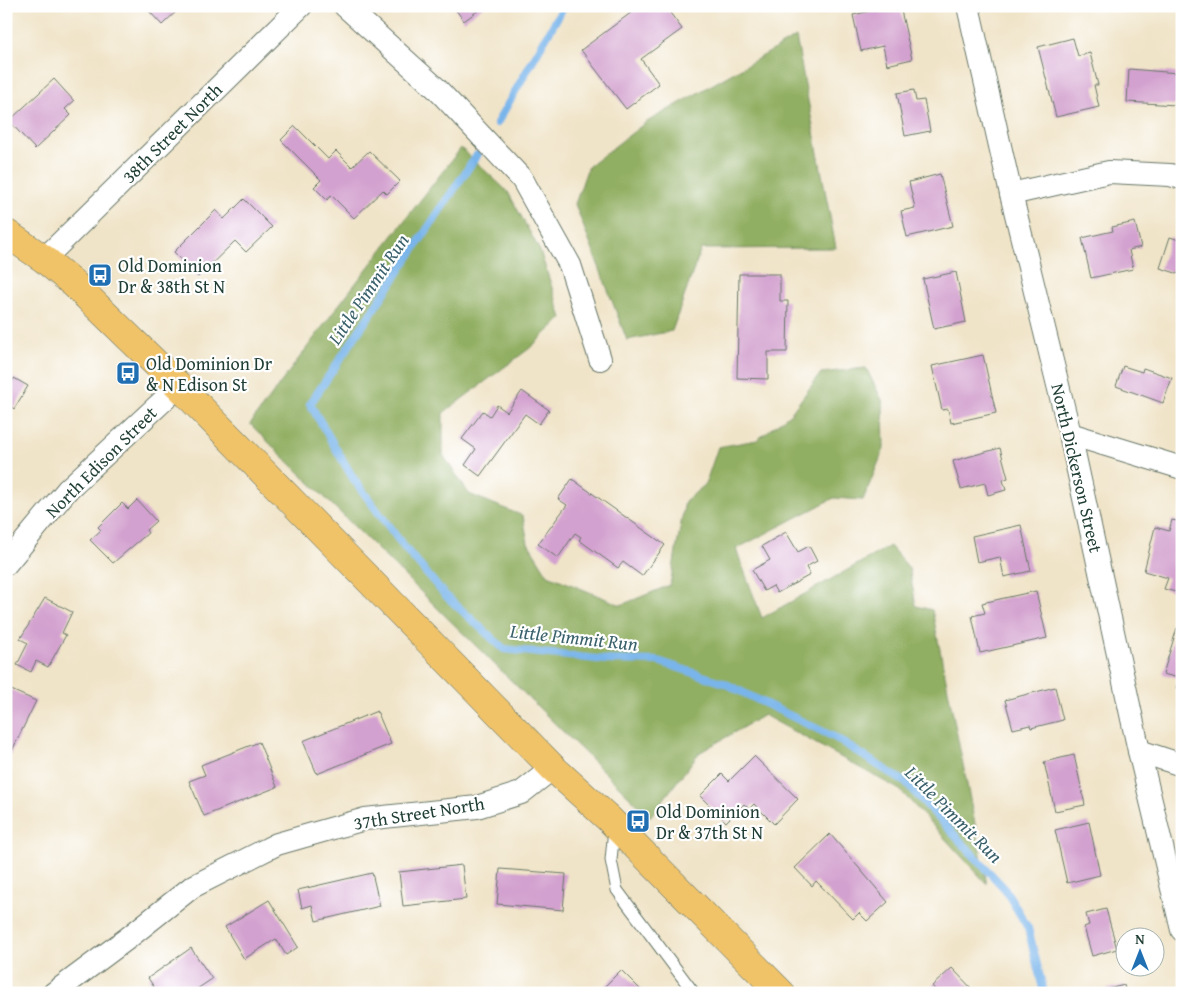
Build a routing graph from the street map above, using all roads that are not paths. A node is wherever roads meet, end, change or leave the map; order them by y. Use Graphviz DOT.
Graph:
graph roads {
  1 [pos="301,6"];
  2 [pos="344,6"];
  3 [pos="968,6"];
  4 [pos="1182,178"];
  5 [pos="1011,194"];
  6 [pos="6,233"];
  7 [pos="44,259"];
  8 [pos="600,359"];
  9 [pos="179,386"];
  10 [pos="1070,434"];
  11 [pos="1182,468"];
  12 [pos="6,564"];
  13 [pos="1139,751"];
  14 [pos="1182,765"];
  15 [pos="553,768"];
  16 [pos="615,825"];
  17 [pos="1182,930"];
  18 [pos="54,993"];
  19 [pos="694,993"];
  20 [pos="781,993"];
  1 -- 7 [label="street, 38th Street North"];
  2 -- 8 [label="street"];
  3 -- 5 [label="street, North Dickerson Street"];
  4 -- 5 [label="street"];
  5 -- 10 [label="street, North Dickerson Street"];
  6 -- 7 [label="main road"];
  7 -- 9 [label="main road"];
  9 -- 12 [label="street, North Edison Street"];
  9 -- 15 [label="main road"];
  10 -- 11 [label="street"];
  10 -- 13 [label="street, North Dickerson Street"];
  13 -- 14 [label="street"];
  13 -- 17 [label="street, North Dickerson Street"];
  15 -- 16 [label="main road"];
  15 -- 18 [label="street, 37th Street North"];
  16 -- 19 [label="lane"];
  16 -- 20 [label="main road"];
}
